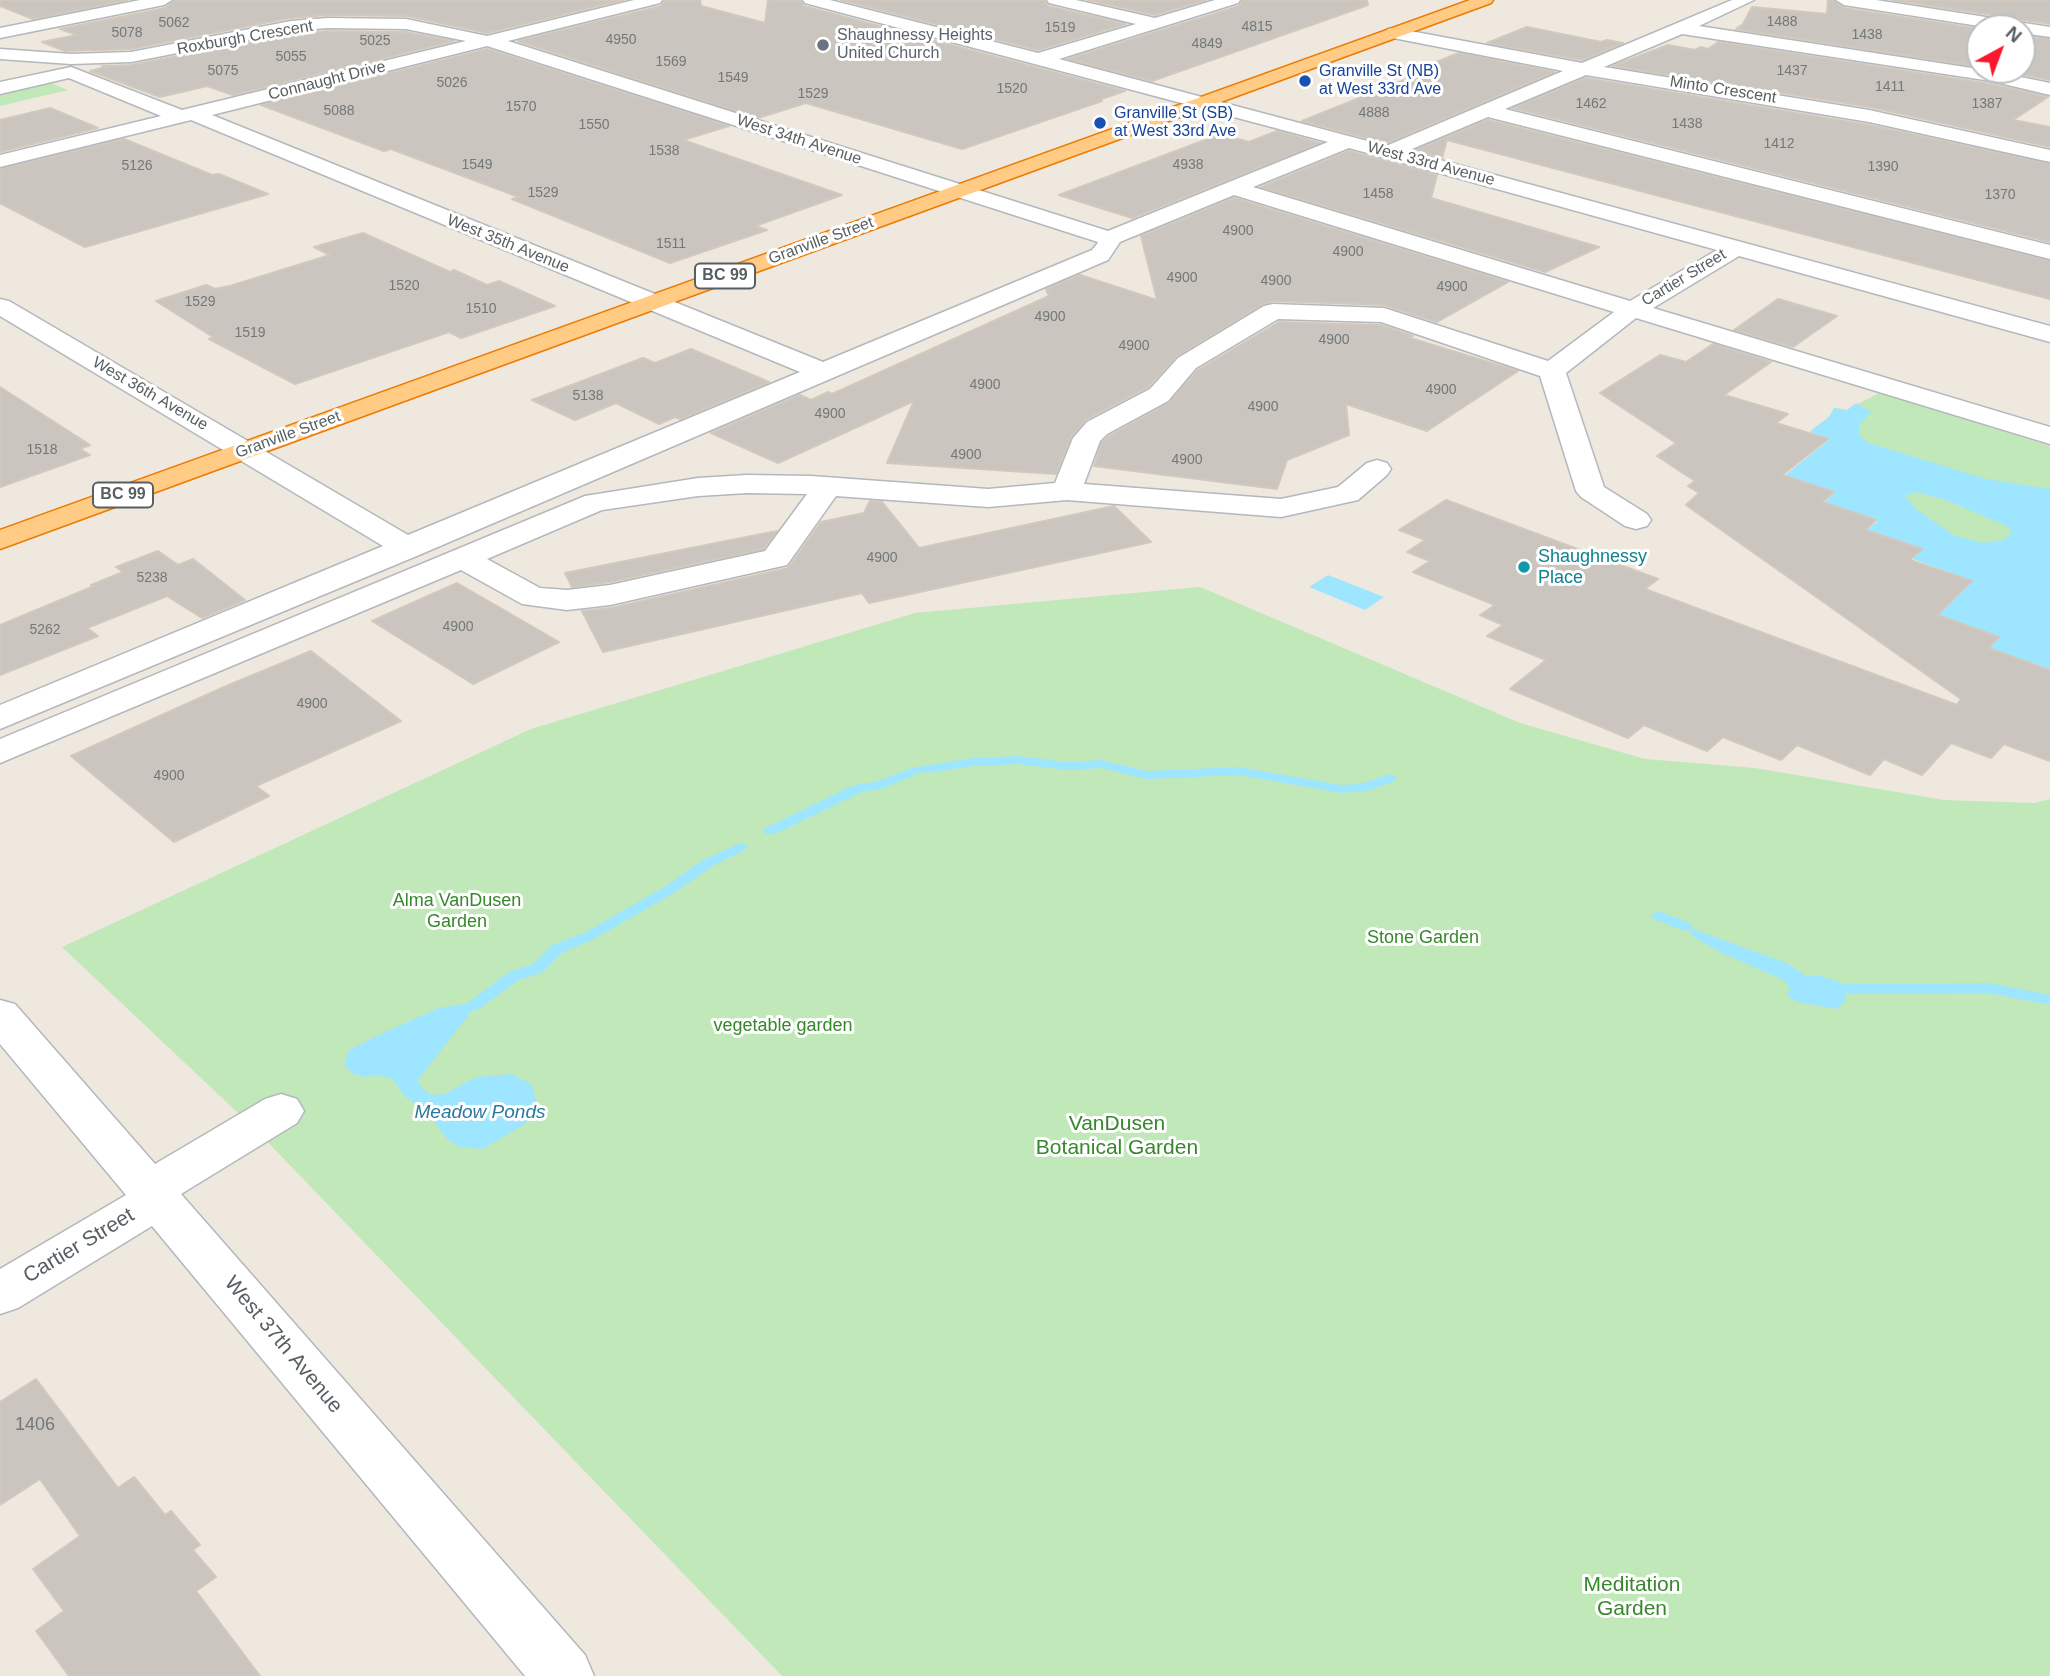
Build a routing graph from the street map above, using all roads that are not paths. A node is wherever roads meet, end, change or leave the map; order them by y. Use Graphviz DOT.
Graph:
graph roads {
  1 [pos="164,0"];
  2 [pos="654,0"];
  3 [pos="811,0"];
  4 [pos="1055,0"];
  5 [pos="1231,0"];
  6 [pos="1485,0"];
  7 [pos="1746,0"];
  8 [pos="1844,0"];
  9 [pos="376,5"];
  10 [pos="1156,23"];
  11 [pos="291,26"];
  12 [pos="1679,28"];
  13 [pos="2050,32"];
  14 [pos="0,33"];
  15 [pos="1394,33"];
  16 [pos="489,41"];
  17 [pos="0,54"];
  18 [pos="131,57"];
  19 [pos="1039,59"];
  20 [pos="1587,69"];
  21 [pos="70,72"];
  22 [pos="0,88"];
  23 [pos="2050,89"];
  24 [pos="1204,102"];
  25 [pos="1488,111"];
  26 [pos="187,115"];
  27 [pos="1349,141"];
  28 [pos="1388,152"];
  29 [pos="2050,156"];
  30 [pos="0,161"];
  31 [pos="1232,188"];
  32 [pos="959,191"];
  33 [pos="1110,239"];
  34 [pos="1736,248"];
  35 [pos="2050,252"];
  36 [pos="652,303"];
  37 [pos="0,306"];
  38 [pos="1633,309"];
  39 [pos="2050,334"];
  40 [pos="1552,371"];
  41 [pos="824,372"];
  42 [pos="2050,436"];
  43 [pos="246,450"];
  44 [pos="1377,469"];
  45 [pos="828,486"];
  46 [pos="1067,491"];
  47 [pos="1636,520"];
  48 [pos="0,540"];
  49 [pos="408,548"];
  50 [pos="461,557"];
  51 [pos="0,718"];
  52 [pos="0,752"];
  53 [pos="0,1015"];
  54 [pos="281,1111"];
  55 [pos="153,1194"];
  56 [pos="0,1294"];
  57 [pos="564,1676"];
  1 -- 14 [label="street"];
  2 -- 16 [label="street, Connaught Drive"];
  3 -- 19 [label="street, West 33rd Avenue"];
  4 -- 10 [label="street"];
  5 -- 10 [label="street"];
  6 -- 15 [label="highway, Granville Street / BC 99"];
  7 -- 12 [label="street"];
  8 -- 13 [label="street"];
  9 -- 11 [label="street"];
  10 -- 19 [label="street"];
  11 -- 16 [label="street, Roxburgh Crescent"];
  11 -- 18 [label="street, Roxburgh Crescent"];
  12 -- 20 [label="street"];
  12 -- 23 [label="street"];
  15 -- 20 [label="street, Minto Crescent"];
  15 -- 24 [label="highway, Granville Street / BC 99"];
  16 -- 26 [label="street, Connaught Drive"];
  16 -- 32 [label="street, West 34th Avenue"];
  17 -- 18 [label="street, Roxburgh Crescent"];
  18 -- 21 [label="street"];
  19 -- 24 [label="street, West 33rd Avenue"];
  20 -- 25 [label="street"];
  20 -- 29 [label="street, Minto Crescent"];
  21 -- 22 [label="street"];
  21 -- 26 [label="street, West 35th Avenue"];
  24 -- 27 [label="street, West 33rd Avenue"];
  24 -- 32 [label="highway, Granville Street / BC 99"];
  25 -- 28 [label="street"];
  25 -- 35 [label="street"];
  26 -- 30 [label="street, Connaught Drive"];
  26 -- 36 [label="street, West 35th Avenue"];
  27 -- 28 [label="street, West 33rd Avenue"];
  27 -- 31 [label="street"];
  28 -- 34 [label="street, West 33rd Avenue"];
  31 -- 33 [label="street"];
  31 -- 38 [label="street"];
  32 -- 33 [label="street, West 34th Avenue"];
  32 -- 36 [label="highway, Granville Street / BC 99"];
  33 -- 41 [label="street"];
  34 -- 38 [label="street, Cartier Street"];
  34 -- 39 [label="street, West 33rd Avenue"];
  36 -- 41 [label="street, West 35th Avenue"];
  36 -- 43 [label="highway, Granville Street / BC 99"];
  37 -- 43 [label="street, West 36th Avenue"];
  38 -- 40 [label="street, Cartier Street"];
  38 -- 42 [label="street"];
  40 -- 46 [label="street"];
  40 -- 47 [label="street"];
  41 -- 49 [label="street"];
  43 -- 48 [label="highway, Granville Street / BC 99"];
  43 -- 49 [label="street, West 36th Avenue"];
  44 -- 46 [label="street"];
  45 -- 46 [label="street"];
  45 -- 50 [label="street"];
  45 -- 50 [label="street"];
  49 -- 51 [label="street"];
  50 -- 52 [label="street"];
  53 -- 55 [label="street, West 37th Avenue"];
  54 -- 55 [label="street, Cartier Street"];
  55 -- 56 [label="street, Cartier Street"];
  55 -- 57 [label="street, West 37th Avenue"];
}
